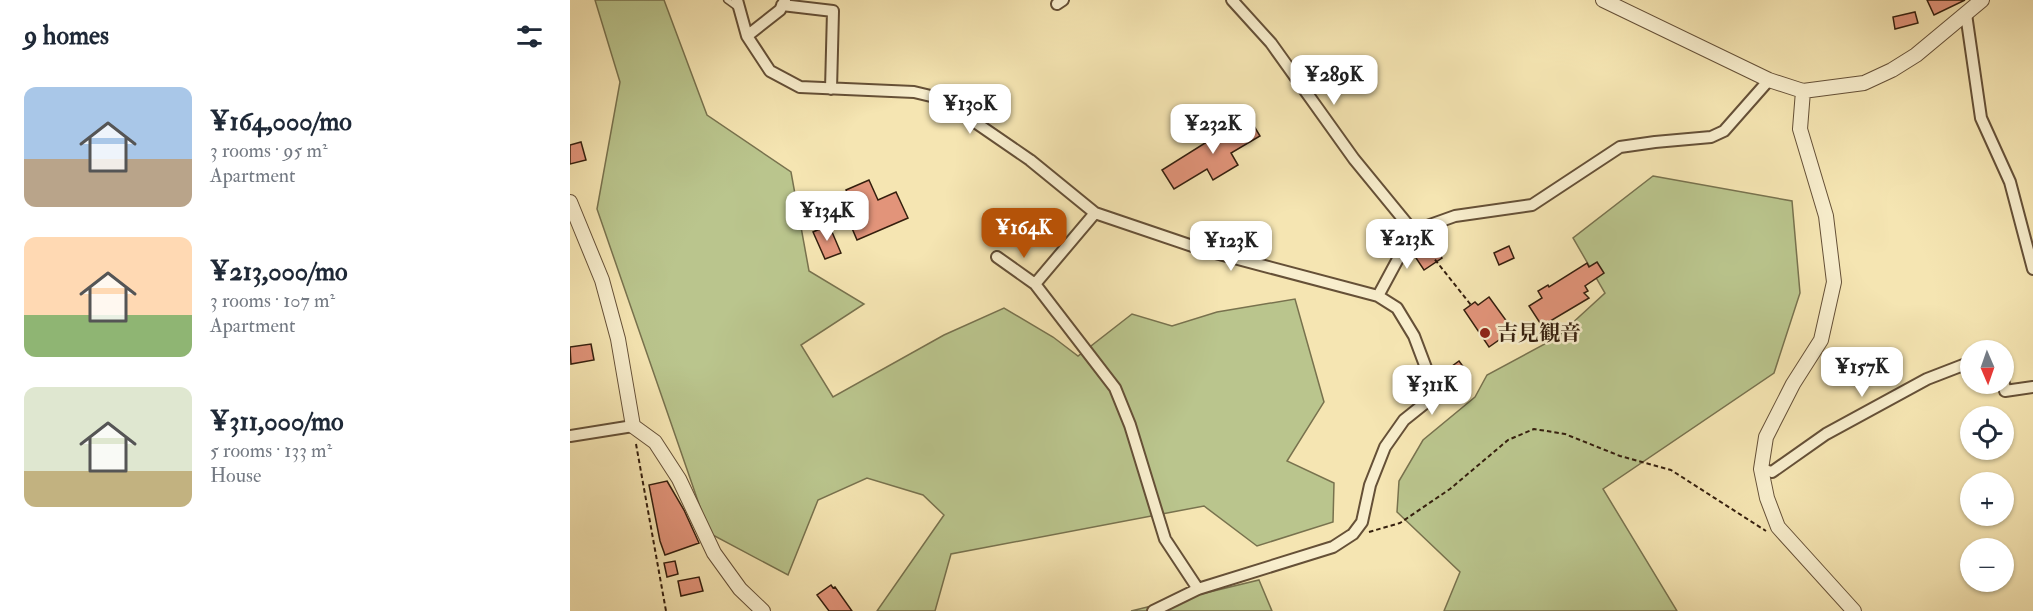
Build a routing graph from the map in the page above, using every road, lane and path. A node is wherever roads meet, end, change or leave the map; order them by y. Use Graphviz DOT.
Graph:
graph roads {
  1 [pos="727,0"];
  2 [pos="1232,0"];
  3 [pos="1603,0"];
  4 [pos="1982,0"];
  5 [pos="784,3"];
  6 [pos="738,5"];
  7 [pos="1966,14"];
  8 [pos="747,36"];
  9 [pos="1769,80"];
  10 [pos="831,88"];
  11 [pos="1803,91"];
  12 [pos="570,202"];
  13 [pos="1095,213"];
  14 [pos="1413,231"];
  15 [pos="1428,251"];
  16 [pos="997,256"];
  17 [pos="2033,269"];
  18 [pos="1035,284"];
  19 [pos="1378,296"];
  20 [pos="1471,305"];
  21 [pos="1960,366"];
  22 [pos="2033,387"];
  23 [pos="2014,390"];
  24 [pos="633,426"];
  25 [pos="570,436"];
  26 [pos="1761,469"];
  27 [pos="1368,532"];
  28 [pos="1771,534"];
  29 [pos="1198,589"];
  30 [pos="666,611"];
  31 [pos="763,611"];
  32 [pos="1153,611"];
  33 [pos="1854,611"];
  1 -- 6 [label="lane"];
  2 -- 14 [label="street"];
  3 -- 9 [label="street"];
  4 -- 7 [label="street"];
  5 -- 8 [label="street"];
  5 -- 10 [label="street"];
  6 -- 8 [label="street"];
  7 -- 11 [label="street"];
  7 -- 17 [label="street"];
  8 -- 10 [label="street"];
  9 -- 11 [label="street"];
  9 -- 14 [label="street"];
  10 -- 13 [label="street"];
  11 -- 26 [label="street"];
  12 -- 24 [label="street"];
  13 -- 18 [label="street"];
  13 -- 19 [label="street"];
  14 -- 19 [label="street"];
  15 -- 20 [label="path"];
  16 -- 18 [label="street"];
  18 -- 29 [label="street"];
  19 -- 29 [label="street"];
  21 -- 26 [label="street"];
  22 -- 23 [label="street"];
  24 -- 25 [label="street"];
  24 -- 30 [label="path"];
  24 -- 31 [label="street"];
  26 -- 33 [label="street"];
  27 -- 28 [label="path"];
  29 -- 32 [label="street"];
}
